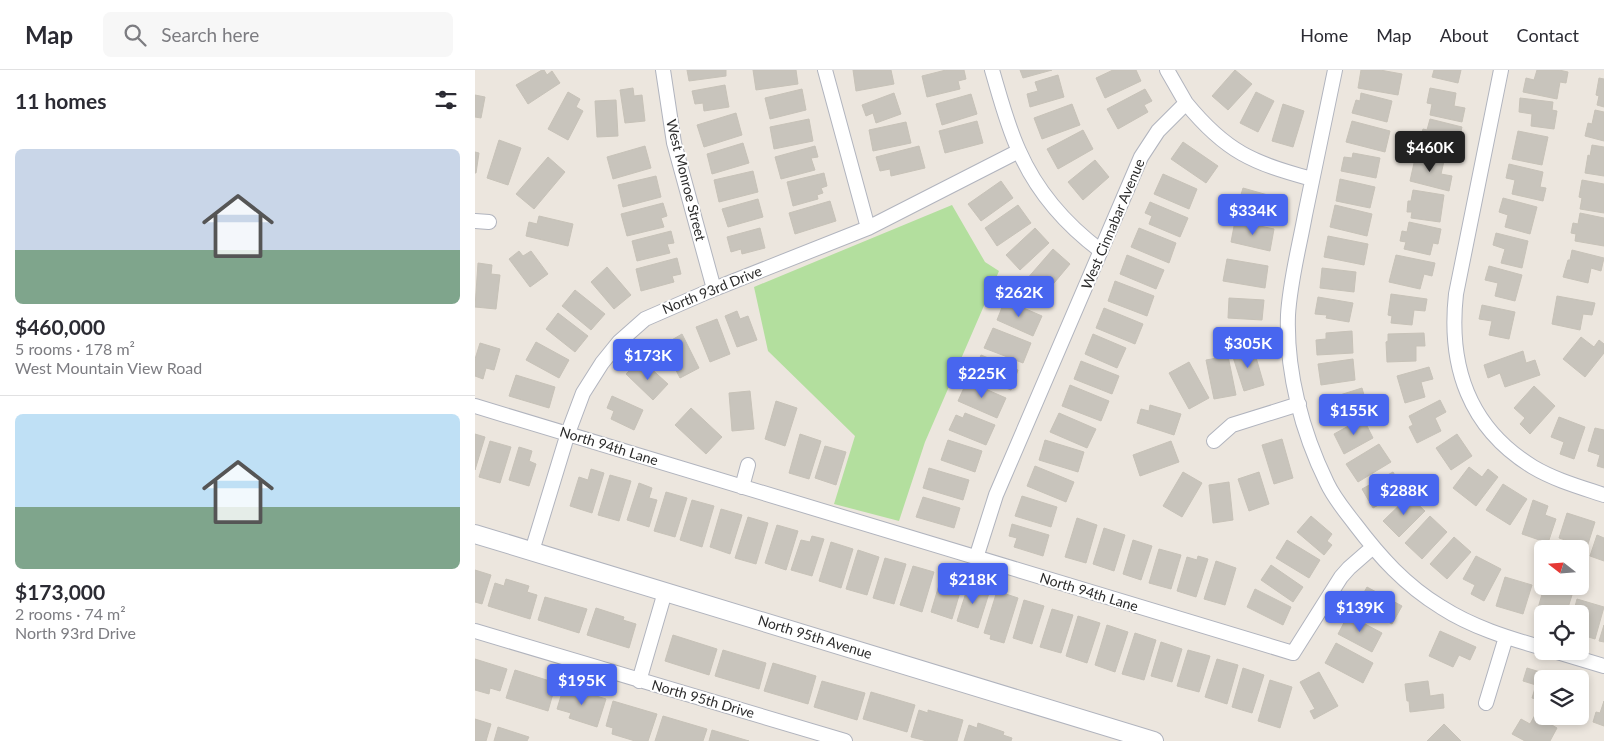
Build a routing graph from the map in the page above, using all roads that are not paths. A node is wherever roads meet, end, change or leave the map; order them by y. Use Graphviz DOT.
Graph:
graph roads {
  1 [pos="663,70"];
  2 [pos="825,70"];
  3 [pos="992,70"];
  4 [pos="1167,70"];
  5 [pos="1335,70"];
  6 [pos="1501,70"];
  7 [pos="1185,103"];
  8 [pos="1019,151"];
  9 [pos="1313,179"];
  10 [pos="475,221"];
  11 [pos="489,222"];
  12 [pos="868,228"];
  13 [pos="1101,251"];
  14 [pos="714,289"];
  15 [pos="1299,404"];
  16 [pos="475,406"];
  17 [pos="568,433"];
  18 [pos="1214,441"];
  19 [pos="749,465"];
  20 [pos="742,487"];
  21 [pos="1604,495"];
  22 [pos="475,534"];
  23 [pos="1373,547"];
  24 [pos="533,551"];
  25 [pos="975,558"];
  26 [pos="665,592"];
  27 [pos="475,631"];
  28 [pos="1506,637"];
  29 [pos="1534,645"];
  30 [pos="1584,660"];
  31 [pos="1604,666"];
  32 [pos="639,681"];
  33 [pos="1486,703"];
  34 [pos="830,739"];
  35 [pos="845,741"];
  36 [pos="1154,741"];
  1 -- 14 [label="street, West Monroe Street"];
  2 -- 12 [label="street"];
  3 -- 8 [label="street"];
  4 -- 7 [label="street"];
  5 -- 9 [label="street"];
  6 -- 21 [label="street"];
  7 -- 9 [label="street"];
  7 -- 13 [label="street, West Cinnabar Avenue"];
  8 -- 12 [label="street, North 93rd Drive"];
  8 -- 13 [label="street"];
  9 -- 15 [label="street"];
  10 -- 11 [label="street"];
  12 -- 14 [label="street, North 93rd Drive"];
  13 -- 25 [label="street, West Cinnabar Avenue"];
  14 -- 17 [label="street, North 93rd Drive"];
  15 -- 18 [label="street"];
  15 -- 23 [label="street"];
  16 -- 17 [label="street, North 94th Lane"];
  17 -- 20 [label="street, North 94th Lane"];
  17 -- 24 [label="street, North 93rd Drive"];
  19 -- 20 [label="street"];
  20 -- 25 [label="street, North 94th Lane"];
  22 -- 24 [label="street, North 95th Avenue"];
  23 -- 25 [label="street, North 94th Lane"];
  23 -- 28 [label="street"];
  24 -- 26 [label="street, North 95th Avenue"];
  26 -- 32 [label="street"];
  26 -- 36 [label="street, North 95th Avenue"];
  27 -- 32 [label="street, North 95th Drive"];
  28 -- 29 [label="street"];
  28 -- 33 [label="street"];
  30 -- 31 [label="street"];
  32 -- 34 [label="street, North 95th Drive"];
  34 -- 35 [label="street, North 95th Drive"];
}
